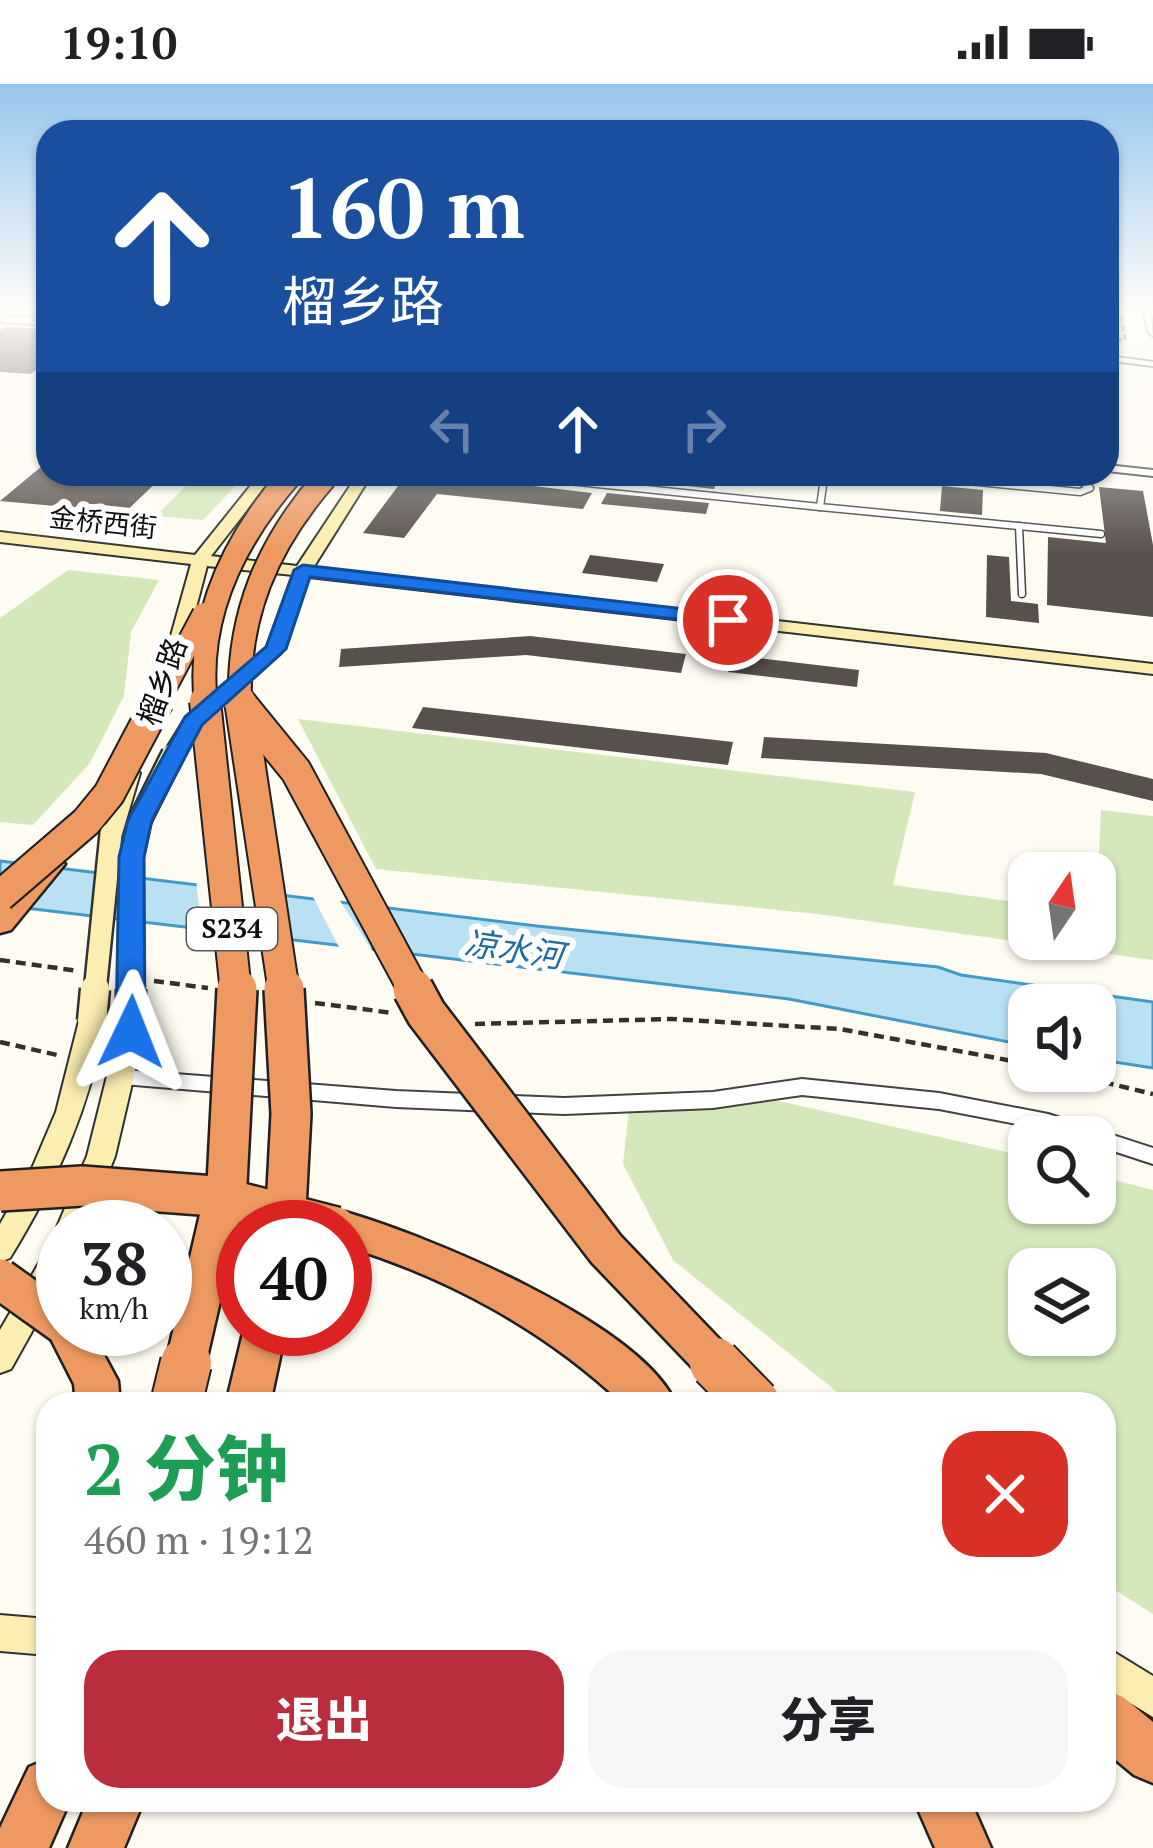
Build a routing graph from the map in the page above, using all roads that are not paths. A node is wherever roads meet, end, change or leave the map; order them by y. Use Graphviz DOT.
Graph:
graph roads {
  1 [pos="1119,470"];
  2 [pos="1153,473"];
  3 [pos="258,486"];
  4 [pos="283,486"];
  5 [pos="319,486"];
  6 [pos="357,486"];
  7 [pos="614,486"];
  8 [pos="826,486"];
  9 [pos="1017,486"];
  10 [pos="1088,486"];
  11 [pos="820,507"];
  12 [pos="1019,526"];
  13 [pos="1101,534"];
  14 [pos="0,536"];
  15 [pos="201,558"];
  16 [pos="303,570"];
  17 [pos="1022,594"];
  18 [pos="212,602"];
  19 [pos="1153,669"];
  20 [pos="239,701"];
  21 [pos="99,828"];
  22 [pos="0,896"];
  23 [pos="0,922"];
  24 [pos="123,1077"];
  25 [pos="1017,1116"];
  26 [pos="1116,1144"];
  27 [pos="1153,1156"];
  28 [pos="0,1191"];
  29 [pos="83,1200"];
  30 [pos="230,1200"];
  31 [pos="288,1200"];
  32 [pos="372,1236"];
  33 [pos="0,1249"];
  34 [pos="0,1279"];
  35 [pos="36,1296"];
  36 [pos="36,1305"];
  37 [pos="82,1356"];
  38 [pos="260,1356"];
  39 [pos="0,1359"];
  40 [pos="97,1392"];
  41 [pos="179,1392"];
  42 [pos="251,1392"];
  43 [pos="642,1392"];
  44 [pos="743,1392"];
  45 [pos="0,1633"];
  46 [pos="36,1636"];
  47 [pos="1116,1673"];
  48 [pos="1153,1698"];
  49 [pos="1116,1726"];
  50 [pos="1153,1756"];
  51 [pos="36,1809"];
  52 [pos="111,1812"];
  53 [pos="947,1812"];
  54 [pos="0,1844"];
  55 [pos="16,1848"];
  56 [pos="96,1848"];
  57 [pos="963,1848"];
  1 -- 2 [label="street"];
  3 -- 15 [label="street, 榴乡路"];
  4 -- 18 [label="highway, 榴乡路 / S234, bridge"];
  5 -- 20 [label="highway, S234, bridge"];
  6 -- 16 [label="street, 榴乡路"];
  7 -- 11 [label="lane"];
  8 -- 11 [label="lane"];
  9 -- 10 [label="lane"];
  11 -- 12 [label="lane"];
  12 -- 13 [label="lane"];
  12 -- 17 [label="lane"];
  14 -- 15 [label="street, 金桥西街"];
  15 -- 16 [label="street, 金桥西街"];
  15 -- 21 [label="street, 榴乡路"];
  16 -- 19 [label="street, 金桥西街"];
  16 -- 24 [label="street, 榴乡路, bridge"];
  18 -- 21 [label="highway, bridge"];
  18 -- 41 [label="highway, 榴乡路 / S234, bridge"];
  20 -- 31 [label="highway, S234, bridge"];
  20 -- 44 [label="highway, bridge"];
  21 -- 22 [label="highway, bridge"];
  21 -- 23 [label="highway, bridge"];
  21 -- 33 [label="street, 榴乡路, bridge"];
  24 -- 25 [label="street"];
  24 -- 29 [label="street, 榴乡路"];
  26 -- 27 [label="street"];
  28 -- 30 [label="highway, bridge"];
  32 -- 43 [label="highway"];
  34 -- 36 [label="highway, bridge"];
  35 -- 39 [label="street"];
  37 -- 40 [label="highway"];
  38 -- 42 [label="highway"];
  45 -- 46 [label="street"];
  47 -- 48 [label="street"];
  49 -- 50 [label="highway"];
  51 -- 55 [label="highway"];
  52 -- 56 [label="highway"];
  53 -- 57 [label="highway"];
  54 -- 55 [label="highway"];
}
